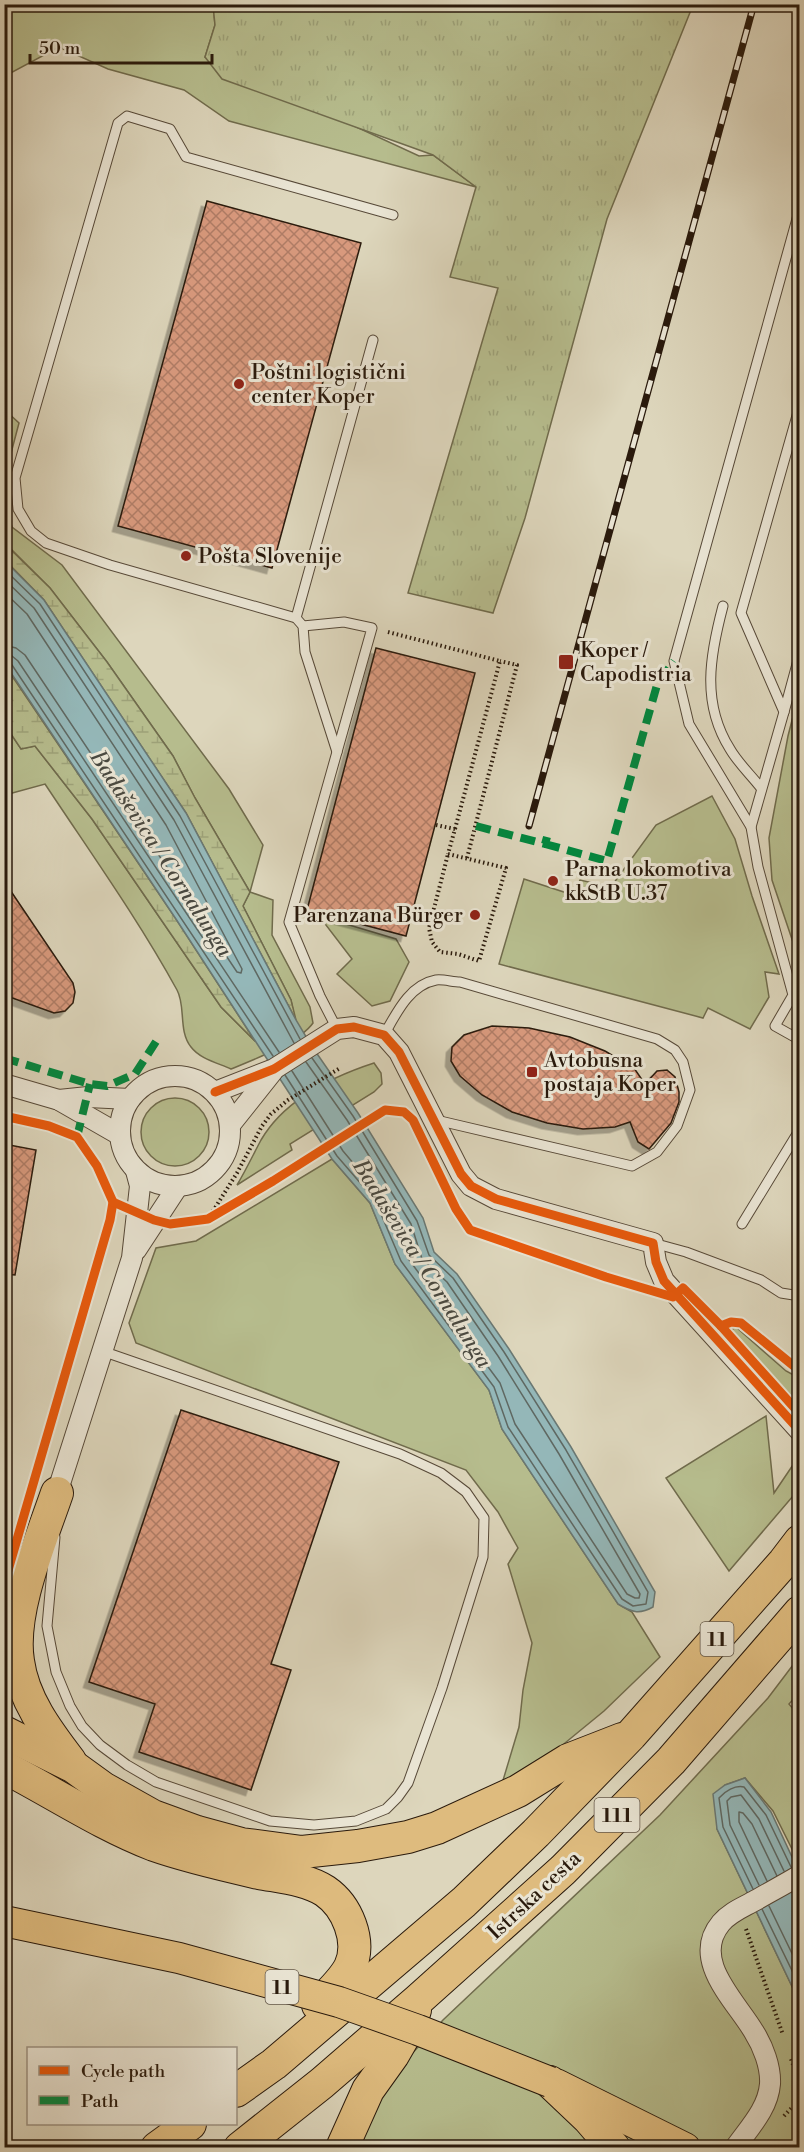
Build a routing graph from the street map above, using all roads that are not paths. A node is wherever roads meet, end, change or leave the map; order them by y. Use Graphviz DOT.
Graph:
graph roads {
  1 [pos="800,208"];
  2 [pos="393,215"];
  3 [pos="373,340"];
  4 [pos="800,405"];
  5 [pos="723,606"];
  6 [pos="296,618"];
  7 [pos="303,626"];
  8 [pos="800,653"];
  9 [pos="784,712"];
  10 [pos="337,752"];
  11 [pos="761,788"];
  12 [pos="751,827"];
  13 [pos="337,1029"];
  14 [pos="384,1035"];
  15 [pos="800,1040"];
  16 [pos="274,1069"];
  17 [pos="4,1084"];
  18 [pos="215,1092"];
  19 [pos="130,1099"];
  20 [pos="59,1100"];
  21 [pos="431,1119"];
  22 [pos="230,1125"];
  23 [pos="799,1131"];
  24 [pos="120,1135"];
  25 [pos="136,1170"];
  26 [pos="178,1186"];
  27 [pos="742,1224"];
  28 [pos="653,1243"];
  29 [pos="132,1258"];
  30 [pos="800,1296"];
  31 [pos="102,1351"];
  32 [pos="800,1431"];
  33 [pos="57,1493"];
  34 [pos="800,1541"];
  35 [pos="800,1612"];
  36 [pos="4,1732"];
  37 [pos="631,1735"];
  38 [pos="4,1767"];
  39 [pos="74,1767"];
  40 [pos="800,1875"];
  41 [pos="4,1921"];
  42 [pos="418,2000"];
  43 [pos="274,2064"];
  44 [pos="550,2082"];
  45 [pos="237,2090"];
  46 [pos="189,2125"];
  47 [pos="157,2148"];
  48 [pos="240,2148"];
  49 [pos="342,2148"];
  50 [pos="614,2148"];
  51 [pos="686,2148"];
  52 [pos="735,2148"];
  1 -- 12 [label="lane"];
  2 -- 6 [label="lane"];
  3 -- 6 [label="lane"];
  4 -- 9 [label="lane"];
  5 -- 11 [label="lane"];
  6 -- 7 [label="lane"];
  7 -- 10 [label="lane"];
  7 -- 10 [label="lane"];
  8 -- 9 [label="lane"];
  9 -- 11 [label="lane"];
  10 -- 13 [label="lane"];
  11 -- 12 [label="lane"];
  12 -- 15 [label="lane"];
  13 -- 14 [label="street"];
  13 -- 16 [label="street"];
  14 -- 21 [label="street"];
  14 -- 21 [label="lane"];
  16 -- 18 [label="street"];
  16 -- 22 [label="street"];
  17 -- 20 [label="street"];
  18 -- 19 [label="street"];
  18 -- 22 [label="street"];
  19 -- 20 [label="street"];
  19 -- 24 [label="street"];
  20 -- 24 [label="street"];
  21 -- 28 [label="street"];
  22 -- 26 [label="street"];
  23 -- 27 [label="lane"];
  24 -- 25 [label="street"];
  25 -- 26 [label="street"];
  25 -- 29 [label="street"];
  26 -- 29 [label="street"];
  28 -- 30 [label="lane"];
  28 -- 32 [label="street"];
  29 -- 31 [label="street"];
  31 -- 33 [label="street"];
  31 -- 33 [label="lane"];
  33 -- 39 [label="highway"];
  34 -- 37 [label="highway, 11"];
  35 -- 42 [label="highway, Istrska cesta / 111"];
  36 -- 39 [label="highway"];
  37 -- 39 [label="highway"];
  37 -- 43 [label="highway, Istrska cesta / 11"];
  38 -- 43 [label="highway"];
  40 -- 52 [label="street"];
  41 -- 44 [label="main road, 11, bridge"];
  42 -- 48 [label="highway, Istrska cesta / 111"];
  42 -- 49 [label="highway"];
  43 -- 45 [label="highway, Istrska cesta / 11"];
  44 -- 50 [label="highway"];
  44 -- 51 [label="main road, 11"];
  46 -- 47 [label="highway"];
}
